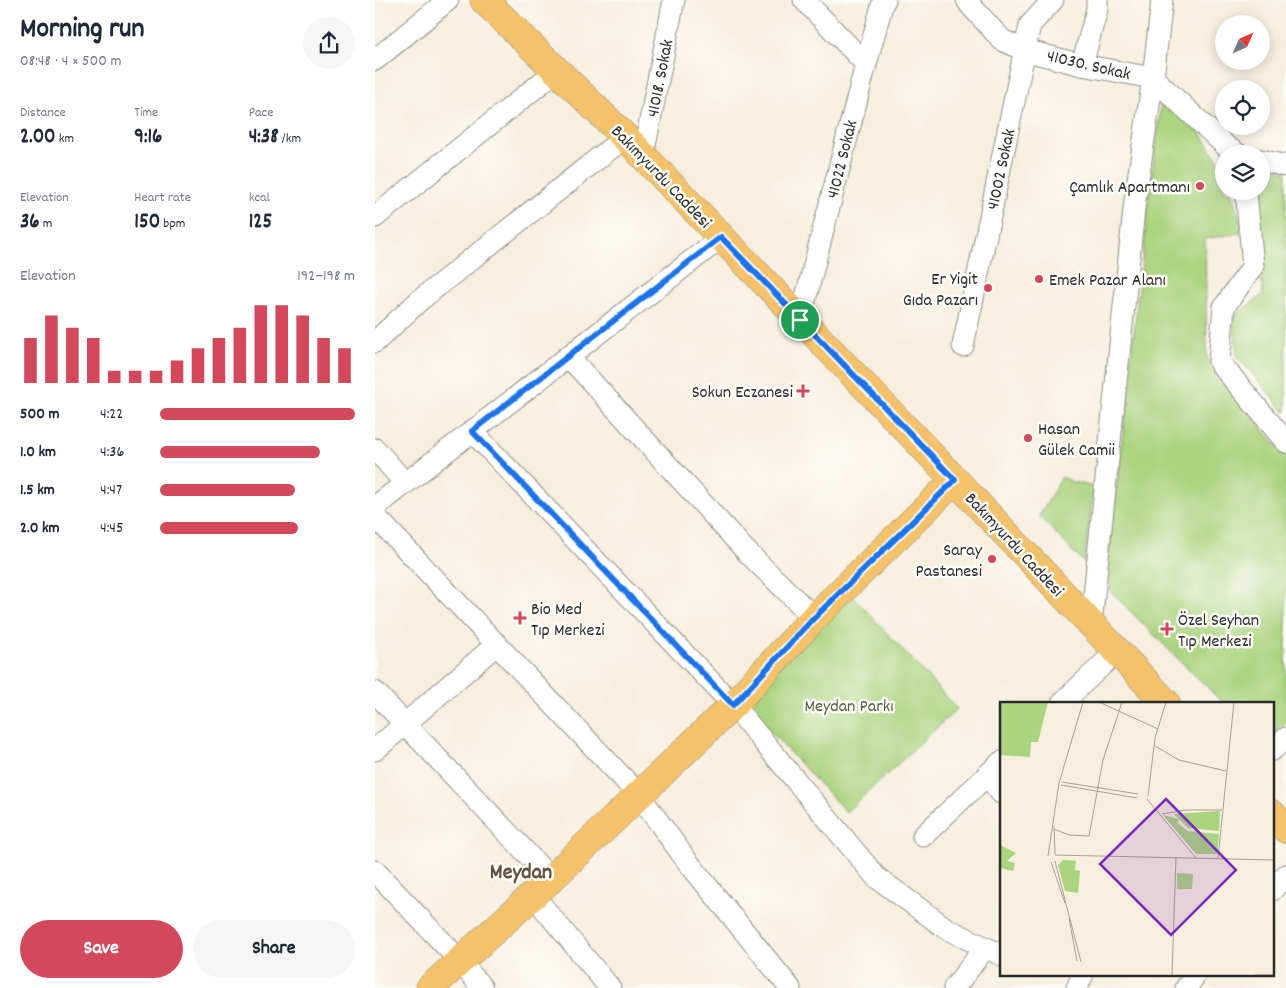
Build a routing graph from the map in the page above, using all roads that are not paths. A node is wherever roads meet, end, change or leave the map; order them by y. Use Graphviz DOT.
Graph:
graph roads {
  1 [pos="447,0"];
  2 [pos="485,0"];
  3 [pos="674,0"];
  4 [pos="804,0"];
  5 [pos="885,0"];
  6 [pos="967,0"];
  7 [pos="1053,0"];
  8 [pos="1097,0"];
  9 [pos="1161,0"];
  10 [pos="1024,50"];
  11 [pos="375,60"];
  12 [pos="866,64"];
  13 [pos="1082,65"];
  14 [pos="556,71"];
  15 [pos="1153,78"];
  16 [pos="1225,145"];
  17 [pos="634,147"];
  18 [pos="1270,162"];
  19 [pos="1286,166"];
  20 [pos="1246,200"];
  21 [pos="375,217"];
  22 [pos="721,237"];
  23 [pos="800,320"];
  24 [pos="375,342"];
  25 [pos="963,346"];
  26 [pos="567,356"];
  27 [pos="472,431"];
  28 [pos="1286,442"];
  29 [pos="375,450"];
  30 [pos="955,480"];
  31 [pos="405,483"];
  32 [pos="375,507"];
  33 [pos="375,516"];
  34 [pos="814,618"];
  35 [pos="1091,624"];
  36 [pos="497,644"];
  37 [pos="1117,651"];
  38 [pos="375,692"];
  39 [pos="1063,702"];
  40 [pos="1165,702"];
  41 [pos="733,705"];
  42 [pos="405,724"];
  43 [pos="1286,738"];
  44 [pos="1273,749"];
  45 [pos="375,750"];
  46 [pos="994,768"];
  47 [pos="1000,789"];
  48 [pos="639,795"];
  49 [pos="1273,815"];
  50 [pos="1286,828"];
  51 [pos="923,836"];
  52 [pos="375,870"];
  53 [pos="1286,875"];
  54 [pos="542,887"];
  55 [pos="1273,889"];
  56 [pos="993,952"];
  57 [pos="460,961"];
  58 [pos="1082,976"];
  59 [pos="1195,976"];
  60 [pos="431,988"];
  61 [pos="483,988"];
  62 [pos="610,988"];
  63 [pos="790,988"];
  64 [pos="953,988"];
  65 [pos="1077,988"];
  66 [pos="1186,988"];
  1 -- 11 [label="street"];
  2 -- 14 [label="main road, Bakımyurdu Caddesi"];
  3 -- 17 [label="street, 41018. Sokak"];
  4 -- 12 [label="street"];
  5 -- 12 [label="street, 41022 Sokak"];
  6 -- 10 [label="street, 41030. Sokak"];
  7 -- 10 [label="street, 41002 Sokak"];
  8 -- 13 [label="street"];
  9 -- 15 [label="street"];
  10 -- 13 [label="street, 41030. Sokak"];
  10 -- 25 [label="street, 41002 Sokak"];
  12 -- 23 [label="street, 41022 Sokak"];
  13 -- 15 [label="street, 41030. Sokak"];
  14 -- 17 [label="main road, Bakımyurdu Caddesi"];
  14 -- 21 [label="street"];
  15 -- 16 [label="street"];
  15 -- 35 [label="street"];
  17 -- 22 [label="main road, Bakımyurdu Caddesi"];
  17 -- 24 [label="street"];
  18 -- 19 [label="street"];
  20 -- 28 [label="street"];
  22 -- 23 [label="main road, Bakımyurdu Caddesi"];
  22 -- 26 [label="street"];
  23 -- 30 [label="main road, Bakımyurdu Caddesi"];
  26 -- 27 [label="street"];
  26 -- 34 [label="street"];
  27 -- 31 [label="street"];
  27 -- 41 [label="street"];
  29 -- 31 [label="street"];
  30 -- 34 [label="main road"];
  30 -- 35 [label="main road, Bakımyurdu Caddesi"];
  31 -- 32 [label="street"];
  33 -- 36 [label="street"];
  34 -- 41 [label="main road"];
  35 -- 37 [label="main road, Bakımyurdu Caddesi"];
  36 -- 42 [label="street"];
  36 -- 48 [label="street"];
  37 -- 39 [label="street"];
  37 -- 40 [label="main road, Bakımyurdu Caddesi"];
  38 -- 42 [label="street"];
  41 -- 48 [label="main road"];
  41 -- 56 [label="street"];
  42 -- 45 [label="street"];
  42 -- 54 [label="street"];
  43 -- 44 [label="street"];
  46 -- 47 [label="street"];
  46 -- 51 [label="street"];
  48 -- 54 [label="main road"];
  48 -- 63 [label="street"];
  49 -- 50 [label="main road"];
  52 -- 57 [label="street"];
  53 -- 55 [label="street"];
  54 -- 57 [label="main road"];
  54 -- 62 [label="street"];
  56 -- 64 [label="street"];
  57 -- 60 [label="main road"];
  57 -- 61 [label="street"];
  58 -- 65 [label="street"];
  59 -- 66 [label="street"];
}
